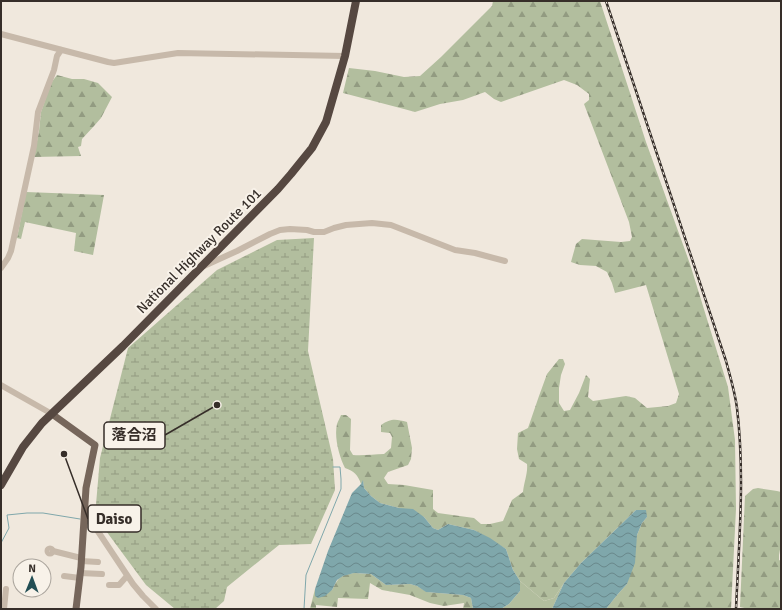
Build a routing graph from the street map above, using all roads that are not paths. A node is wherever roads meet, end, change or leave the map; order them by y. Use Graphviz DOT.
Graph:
graph roads {
  1 [pos="356,1"];
  2 [pos="1,34"];
  3 [pos="61,50"];
  4 [pos="344,56"];
  5 [pos="505,261"];
  6 [pos="202,266"];
  7 [pos="1,268"];
  8 [pos="1,385"];
  9 [pos="52,414"];
  10 [pos="1,485"];
  11 [pos="84,517"];
  12 [pos="53,551"];
  13 [pos="81,560"];
  14 [pos="98,562"];
  15 [pos="102,574"];
  16 [pos="64,576"];
  17 [pos="80,576"];
  18 [pos="127,576"];
  19 [pos="109,585"];
  20 [pos="6,589"];
  21 [pos="4,609"];
  22 [pos="76,609"];
  23 [pos="156,609"];
  1 -- 4 [label="highway, National Highway Route 101"];
  2 -- 3 [label="street"];
  3 -- 4 [label="street"];
  3 -- 7 [label="street"];
  4 -- 6 [label="highway, National Highway Route 101"];
  5 -- 6 [label="street"];
  6 -- 9 [label="highway, National Highway Route 101"];
  8 -- 9 [label="street"];
  9 -- 10 [label="highway, National Highway Route 101"];
  9 -- 11 [label="main road"];
  11 -- 13 [label="main road"];
  11 -- 18 [label="street"];
  12 -- 13 [label="street"];
  13 -- 14 [label="street"];
  13 -- 17 [label="main road"];
  15 -- 17 [label="street"];
  16 -- 17 [label="street"];
  17 -- 22 [label="main road"];
  18 -- 19 [label="street"];
  18 -- 23 [label="street"];
  20 -- 21 [label="street"];
}
